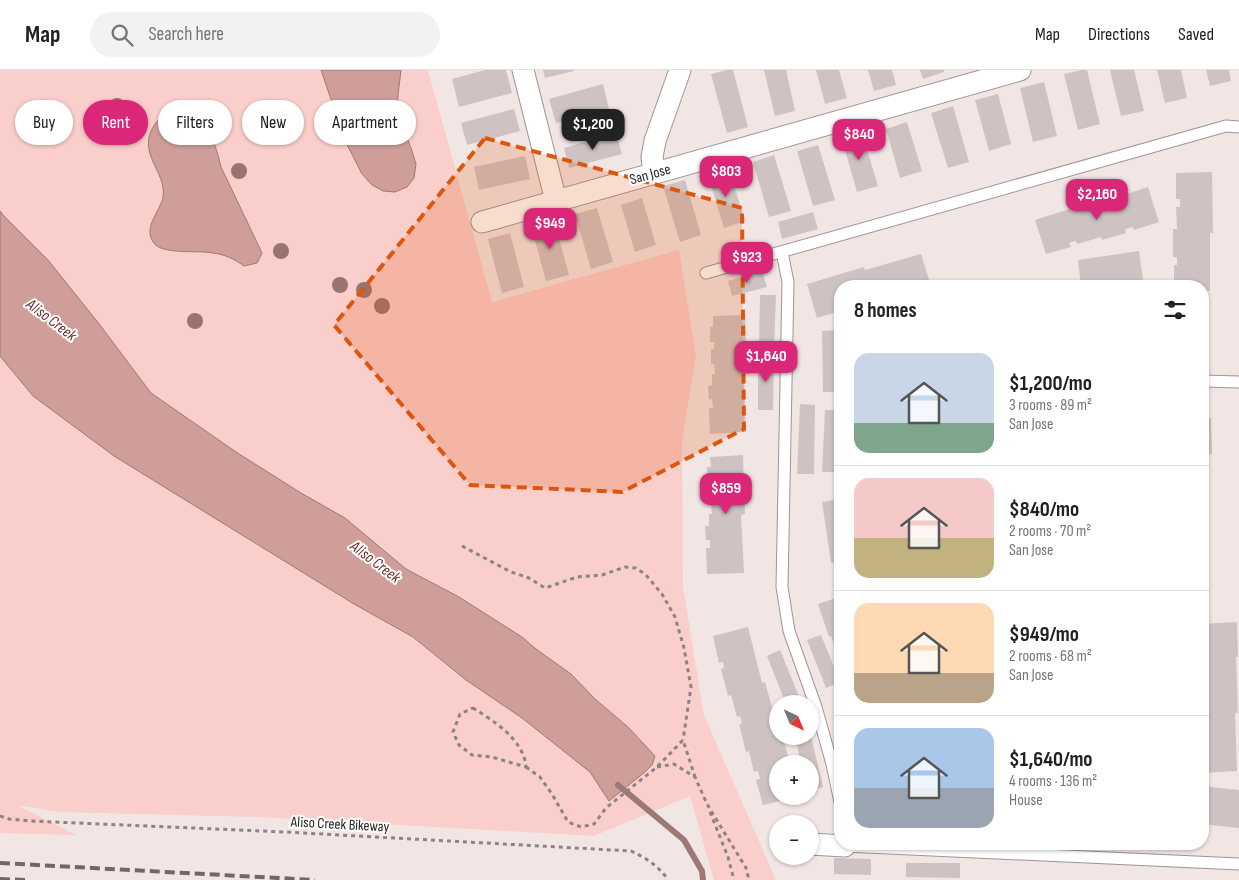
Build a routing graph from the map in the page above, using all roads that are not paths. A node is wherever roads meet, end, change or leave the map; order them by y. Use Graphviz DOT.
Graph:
graph roads {
  1 [pos="523,70"];
  2 [pos="680,70"];
  3 [pos="1020,70"];
  4 [pos="1239,127"];
  5 [pos="654,173"];
  6 [pos="556,201"];
  7 [pos="482,222"];
  8 [pos="782,252"];
  9 [pos="706,273"];
  10 [pos="1209,381"];
  11 [pos="1239,382"];
  12 [pos="834,774"];
  13 [pos="819,844"];
  14 [pos="834,845"];
  15 [pos="1029,850"];
  16 [pos="1239,864"];
  1 -- 6 [label="street"];
  2 -- 5 [label="street"];
  3 -- 5 [label="street, San Jose"];
  4 -- 8 [label="lane"];
  5 -- 6 [label="street, San Jose"];
  6 -- 7 [label="street, San Jose"];
  8 -- 9 [label="lane"];
  8 -- 12 [label="lane"];
  10 -- 11 [label="lane"];
  13 -- 14 [label="street"];
  15 -- 16 [label="lane"];
}
